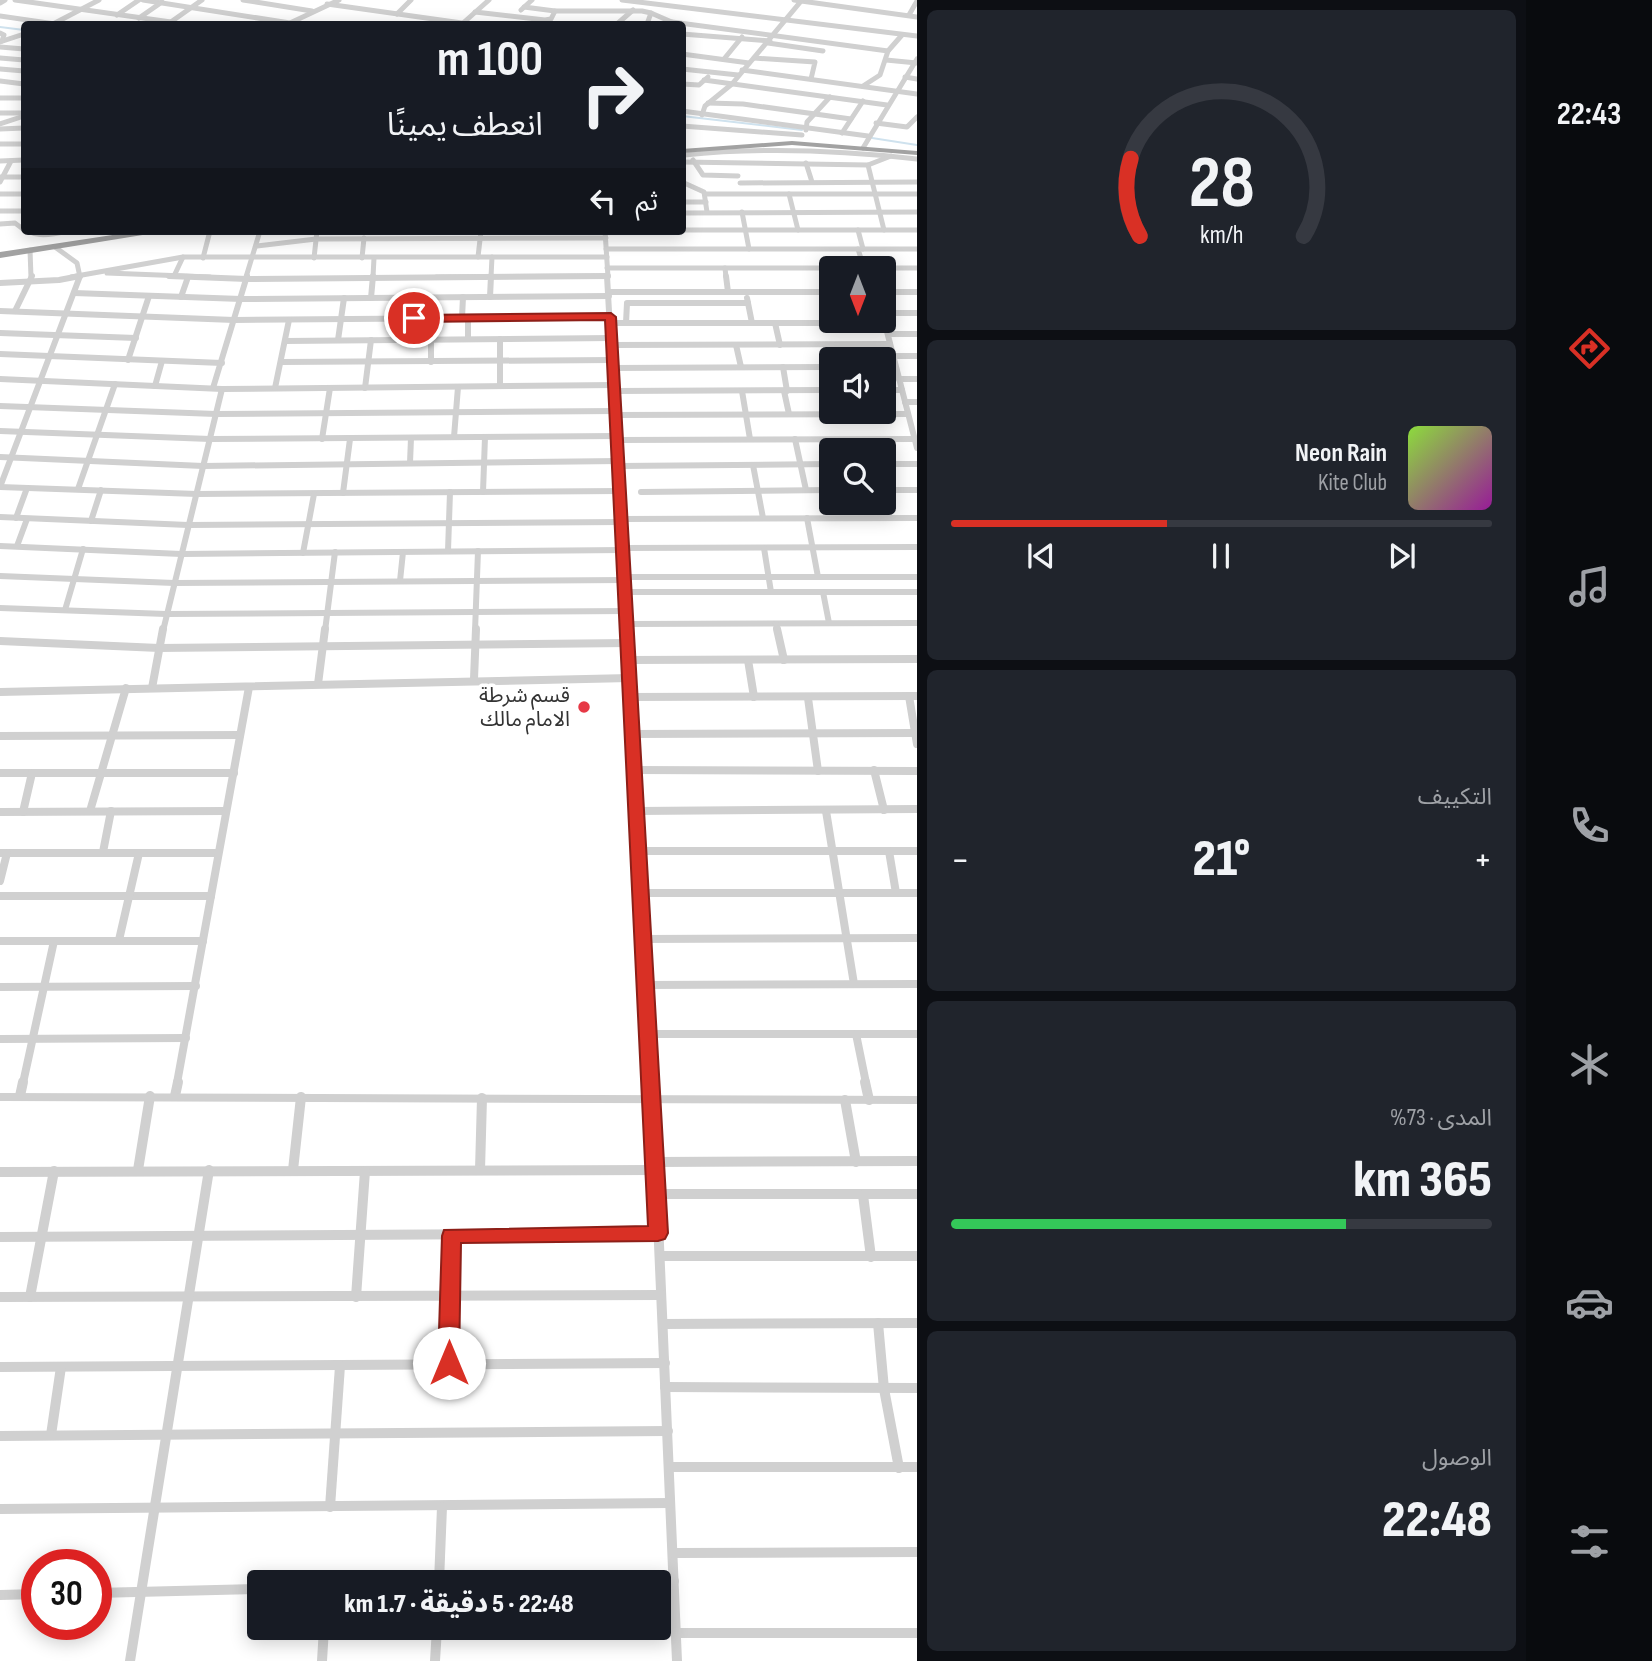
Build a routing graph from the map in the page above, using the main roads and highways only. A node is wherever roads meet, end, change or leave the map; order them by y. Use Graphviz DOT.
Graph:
graph roads {
  1 [pos="917,153"];
  2 [pos="686,155"];
  3 [pos="123,235"];
  4 [pos="0,255"];
  1 -- 2 [label="highway"];
  3 -- 4 [label="highway"];
}
